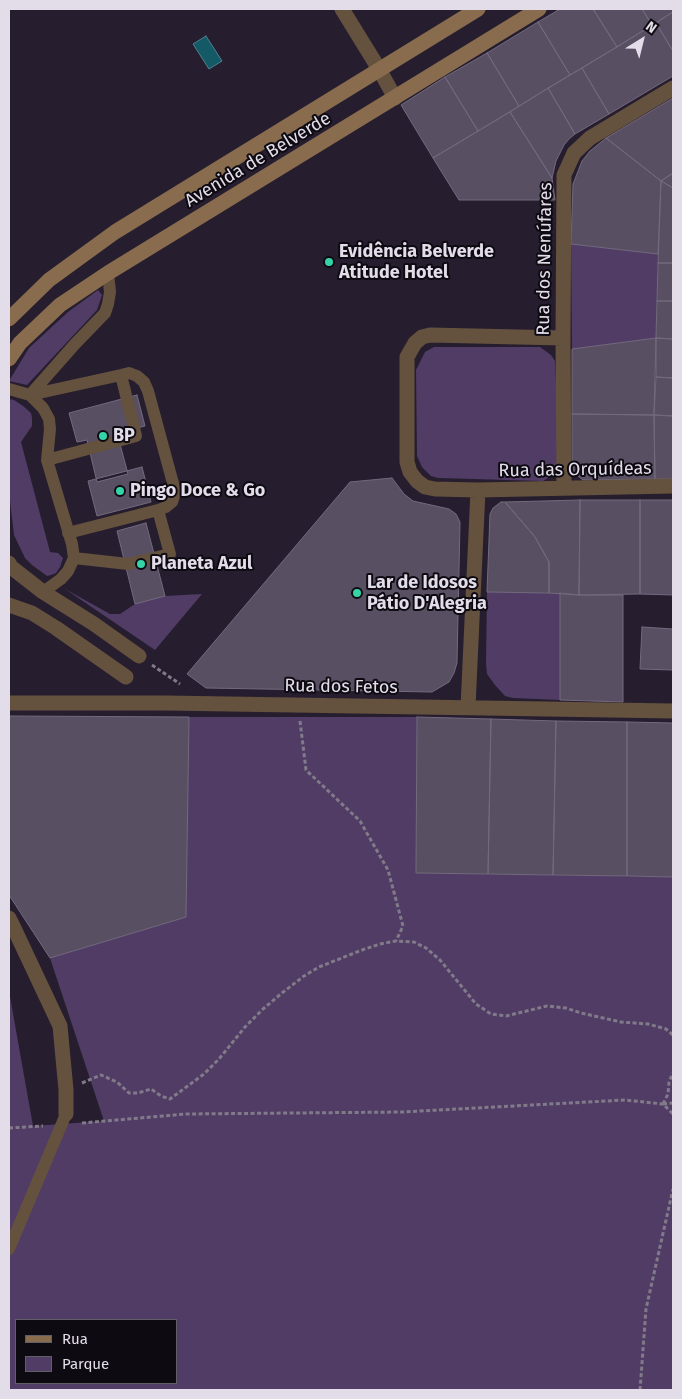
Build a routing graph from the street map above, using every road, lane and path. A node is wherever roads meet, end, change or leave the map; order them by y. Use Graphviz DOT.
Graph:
graph roads {
  1 [pos="342,9"];
  2 [pos="478,9"];
  3 [pos="539,9"];
  4 [pos="380,69"];
  5 [pos="673,88"];
  6 [pos="395,98"];
  7 [pos="108,273"];
  8 [pos="9,319"];
  9 [pos="563,338"];
  10 [pos="9,359"];
  11 [pos="120,375"];
  12 [pos="9,389"];
  13 [pos="30,395"];
  14 [pos="48,460"];
  15 [pos="673,486"];
  16 [pos="564,488"];
  17 [pos="478,490"];
  18 [pos="158,510"];
  19 [pos="68,533"];
  20 [pos="74,558"];
  21 [pos="9,562"];
  22 [pos="43,592"];
  23 [pos="9,605"];
  24 [pos="139,656"];
  25 [pos="126,677"];
  26 [pos="9,703"];
  27 [pos="209,704"];
  28 [pos="298,705"];
  29 [pos="468,707"];
  30 [pos="673,711"];
  31 [pos="9,918"];
  32 [pos="396,941"];
  33 [pos="673,1035"];
  34 [pos="673,1073"];
  35 [pos="66,1090"];
  36 [pos="673,1103"];
  37 [pos="663,1104"];
  38 [pos="673,1114"];
  39 [pos="63,1119"];
  40 [pos="9,1128"];
  41 [pos="673,1190"];
  42 [pos="9,1248"];
  43 [pos="640,1390"];
  1 -- 4 [label="street"];
  2 -- 4 [label="main road, Avenida de Belverde"];
  3 -- 6 [label="main road, Avenida de Belverde"];
  4 -- 6 [label="street"];
  4 -- 8 [label="main road, Avenida de Belverde"];
  5 -- 9 [label="street, Rua dos Nenúfares"];
  6 -- 7 [label="main road, Avenida de Belverde"];
  7 -- 10 [label="main road, Avenida de Belverde"];
  7 -- 13 [label="lane"];
  9 -- 16 [label="street, Rua dos Nenúfares"];
  9 -- 17 [label="street, Rua das Orquídeas"];
  11 -- 13 [label="lane"];
  11 -- 14 [label="lane"];
  11 -- 18 [label="lane"];
  12 -- 13 [label="lane"];
  13 -- 14 [label="lane"];
  14 -- 19 [label="lane"];
  15 -- 16 [label="street, Rua das Orquídeas"];
  16 -- 17 [label="street, Rua das Orquídeas"];
  17 -- 29 [label="street"];
  18 -- 19 [label="lane"];
  18 -- 20 [label="lane"];
  19 -- 20 [label="lane"];
  20 -- 22 [label="lane"];
  21 -- 22 [label="street"];
  22 -- 24 [label="street"];
  23 -- 25 [label="street"];
  24 -- 27 [label="path"];
  26 -- 27 [label="street, Rua dos Fetos"];
  27 -- 28 [label="street, Rua dos Fetos"];
  28 -- 29 [label="street, Rua dos Fetos"];
  28 -- 32 [label="path"];
  29 -- 30 [label="street, Rua dos Fetos"];
  31 -- 35 [label="street"];
  32 -- 33 [label="path"];
  32 -- 35 [label="path"];
  34 -- 37 [label="path"];
  35 -- 39 [label="street"];
  36 -- 37 [label="path"];
  37 -- 38 [label="path"];
  37 -- 39 [label="path"];
  39 -- 40 [label="path"];
  39 -- 42 [label="lane"];
  41 -- 43 [label="path"];
}
